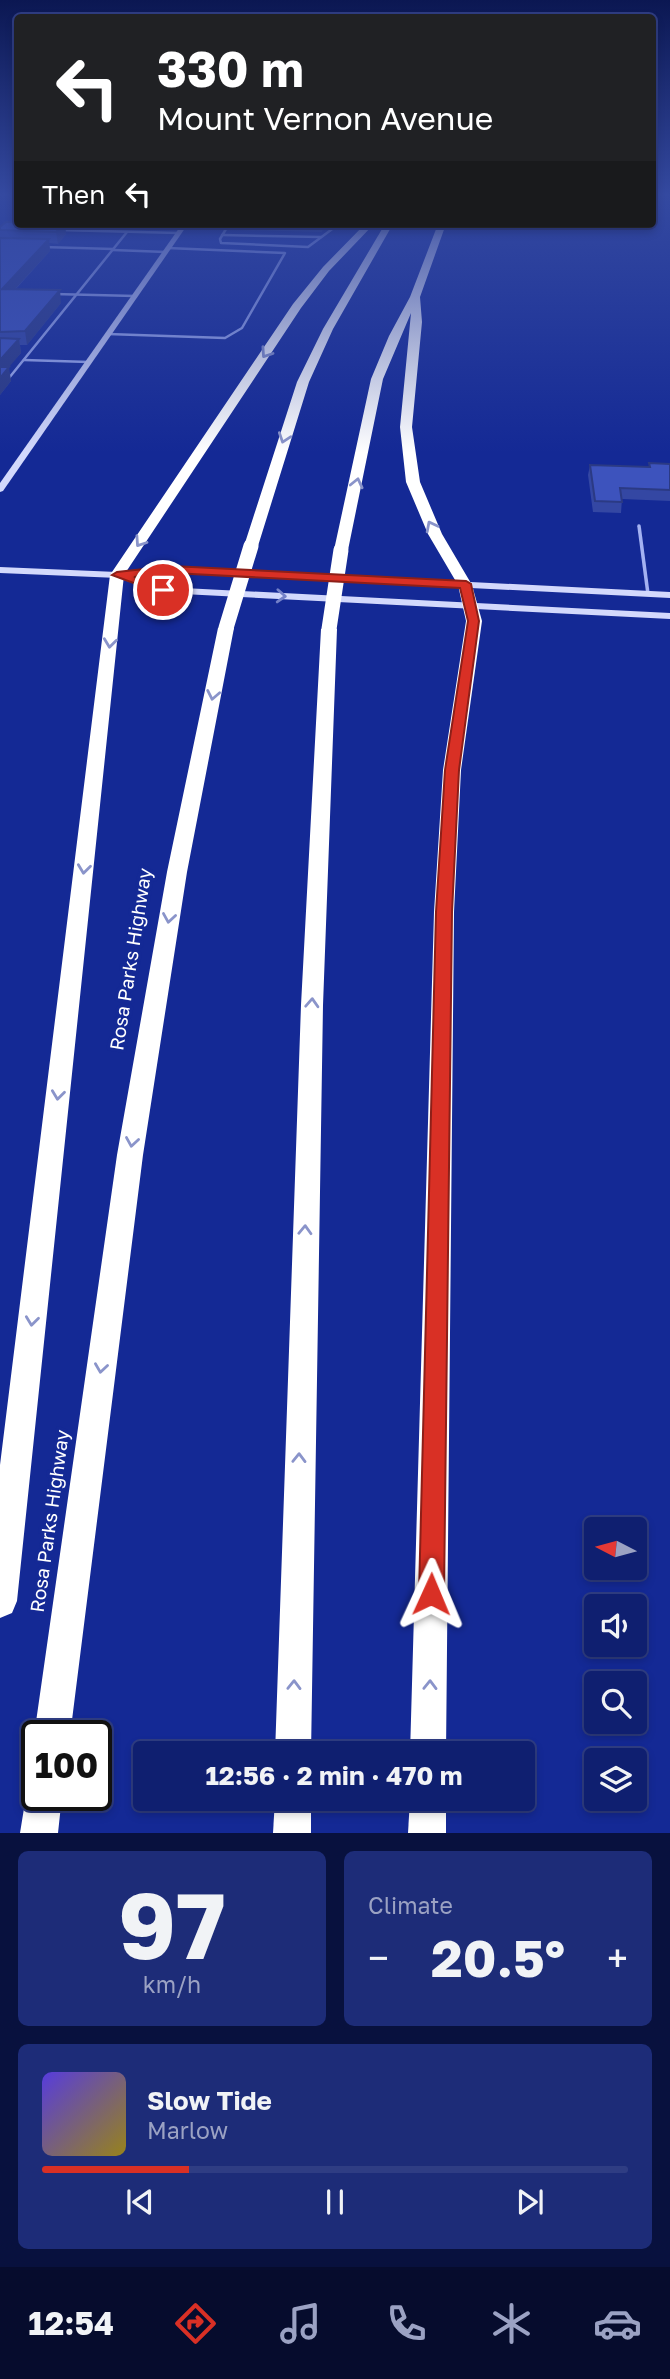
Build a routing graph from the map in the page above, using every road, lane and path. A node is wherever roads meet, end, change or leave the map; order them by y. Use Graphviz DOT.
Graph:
graph roads {
  1 [pos="88,282"];
  2 [pos="145,282"];
  3 [pos="269,282"];
  4 [pos="316,282"];
  5 [pos="356,282"];
  6 [pos="421,282"];
  7 [pos="50,294"];
  8 [pos="78,295"];
  9 [pos="135,296"];
  10 [pos="415,297"];
  11 [pos="108,334"];
  12 [pos="22,348"];
  13 [pos="33,349"];
  14 [pos="24,360"];
  15 [pos="89,362"];
  16 [pos="0,377"];
  17 [pos="0,489"];
  18 [pos="639,526"];
  19 [pos="0,570"];
  20 [pos="117,575"];
  21 [pos="466,584"];
  22 [pos="648,594"];
  23 [pos="670,595"];
  24 [pos="470,606"];
  25 [pos="670,616"];
  26 [pos="0,1601"];
  27 [pos="54,1720"];
  28 [pos="293,1741"];
  29 [pos="428,1741"];
  30 [pos="42,1811"];
  31 [pos="293,1811"];
  32 [pos="428,1811"];
  33 [pos="38,1833"];
  34 [pos="292,1833"];
  35 [pos="427,1833"];
  1 -- 8 [label="lane"];
  2 -- 9 [label="main road"];
  3 -- 11 [label="lane"];
  4 -- 20 [label="highway, one-way"];
  5 -- 27 [label="highway, Rosa Parks Highway, one-way, bridge"];
  6 -- 10 [label="highway"];
  7 -- 8 [label="lane"];
  8 -- 9 [label="lane"];
  8 -- 13 [label="lane"];
  9 -- 11 [label="main road"];
  21 -- 10 [label="highway, one-way"];
  28 -- 10 [label="highway, one-way, bridge"];
  11 -- 15 [label="main road"];
  12 -- 13 [label="lane"];
  13 -- 14 [label="lane"];
  14 -- 15 [label="lane"];
  14 -- 16 [label="lane"];
  15 -- 17 [label="main road"];
  18 -- 22 [label="lane"];
  19 -- 20 [label="main road"];
  20 -- 21 [label="main road"];
  20 -- 24 [label="main road, one-way"];
  20 -- 26 [label="highway, one-way"];
  21 -- 22 [label="main road"];
  21 -- 24 [label="highway"];
  22 -- 23 [label="main road"];
  24 -- 25 [label="main road"];
  29 -- 24 [label="highway, one-way"];
  30 -- 33 [label="highway"];
  31 -- 34 [label="highway"];
  32 -- 35 [label="highway"];
}
